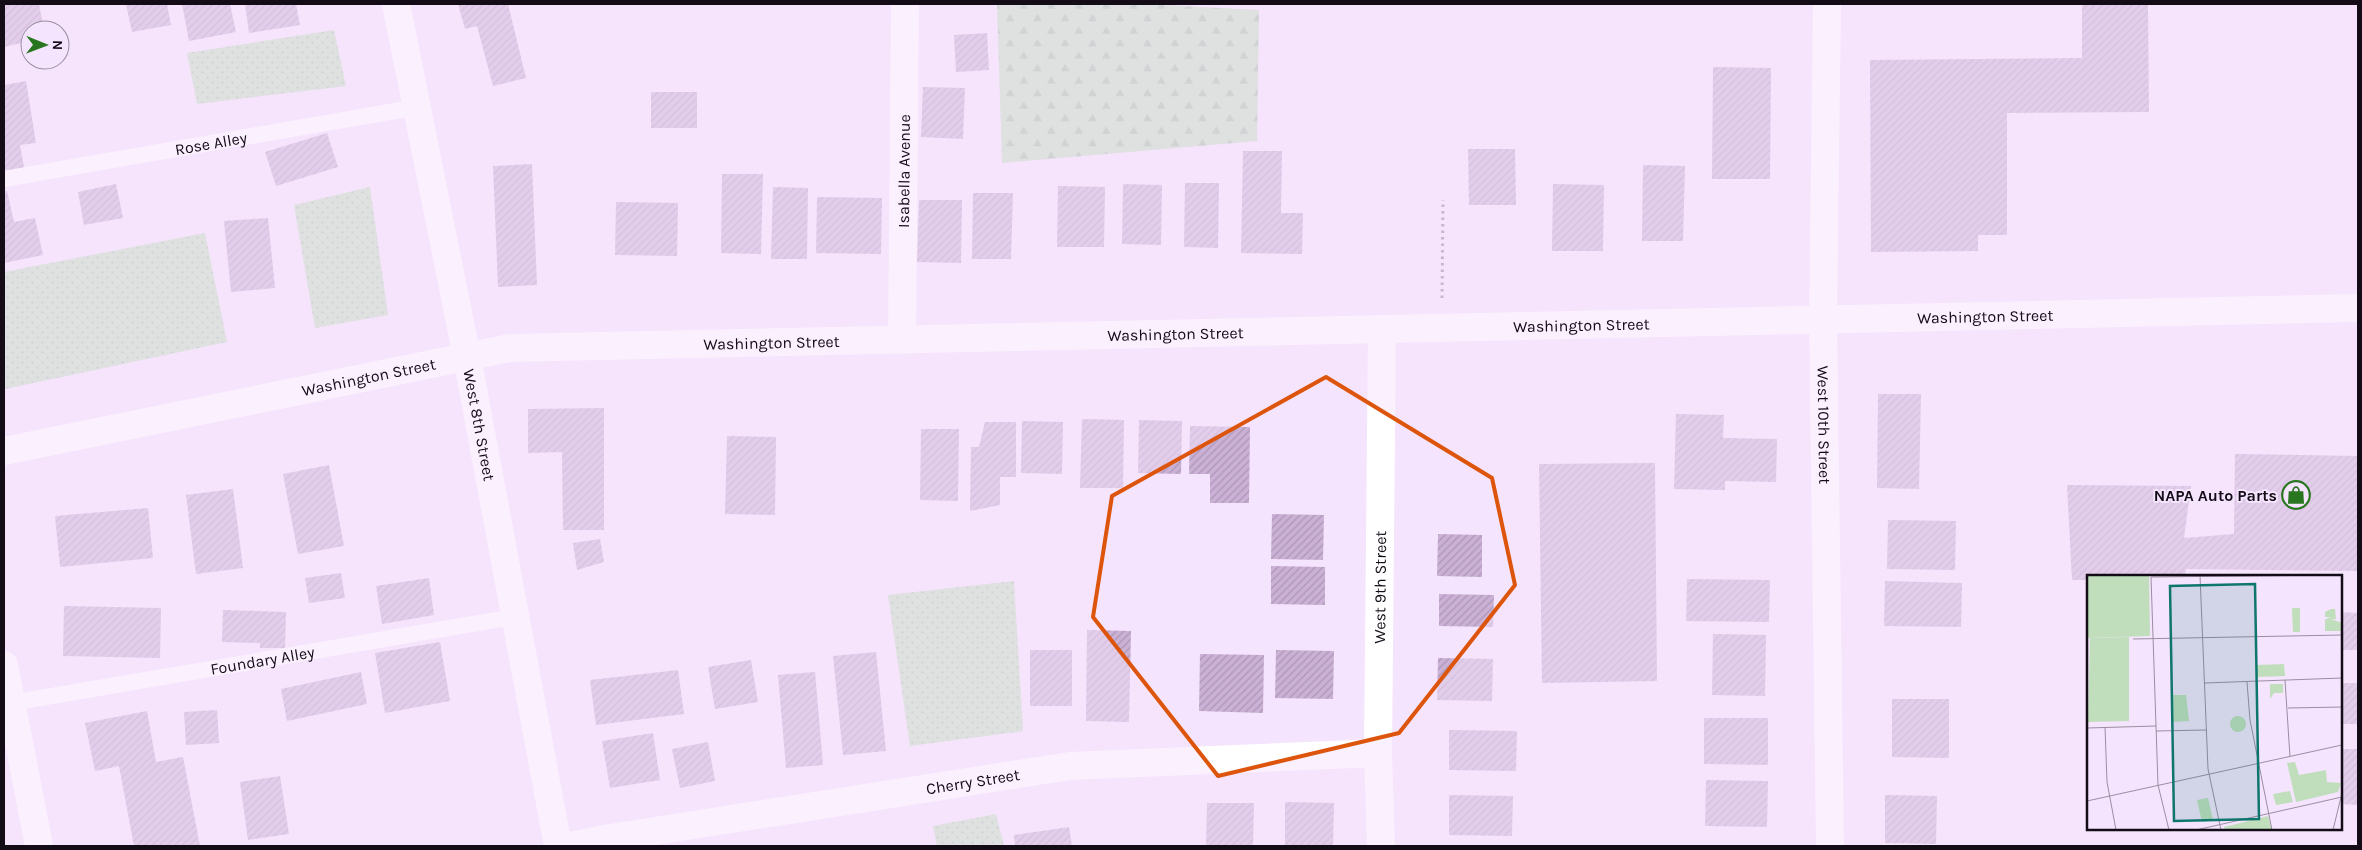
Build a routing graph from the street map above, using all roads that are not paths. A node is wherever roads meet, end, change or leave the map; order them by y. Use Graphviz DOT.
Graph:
graph roads {
  1 [pos="396,4"];
  2 [pos="906,4"];
  3 [pos="1827,4"];
  4 [pos="418,106"];
  5 [pos="4,179"];
  6 [pos="2358,308"];
  7 [pos="1823,319"];
  8 [pos="1382,329"];
  9 [pos="902,339"];
  10 [pos="467,357"];
  11 [pos="4,452"];
  12 [pos="514,617"];
  13 [pos="4,665"];
  14 [pos="11,703"];
  15 [pos="1378,753"];
  16 [pos="39,846"];
  17 [pos="558,846"];
  18 [pos="570,846"];
  19 [pos="1381,846"];
  20 [pos="1830,846"];
  1 -- 4 [label="street, West 8th Street"];
  2 -- 9 [label="street, Isabella Avenue"];
  3 -- 7 [label="street, West 10th Street"];
  4 -- 5 [label="lane, Rose Alley"];
  4 -- 10 [label="street, West 8th Street"];
  6 -- 7 [label="street, Washington Street"];
  7 -- 8 [label="street, Washington Street"];
  7 -- 20 [label="street, West 10th Street"];
  8 -- 9 [label="street, Washington Street"];
  8 -- 15 [label="street, West 9th Street"];
  9 -- 10 [label="street, Washington Street"];
  10 -- 11 [label="street, Washington Street"];
  10 -- 12 [label="street, West 8th Street"];
  12 -- 14 [label="lane, Foundary Alley"];
  12 -- 17 [label="street, West 8th Street"];
  13 -- 14 [label="street"];
  14 -- 16 [label="street"];
  15 -- 18 [label="street, Cherry Street"];
  15 -- 19 [label="street, West 9th Street"];
}
